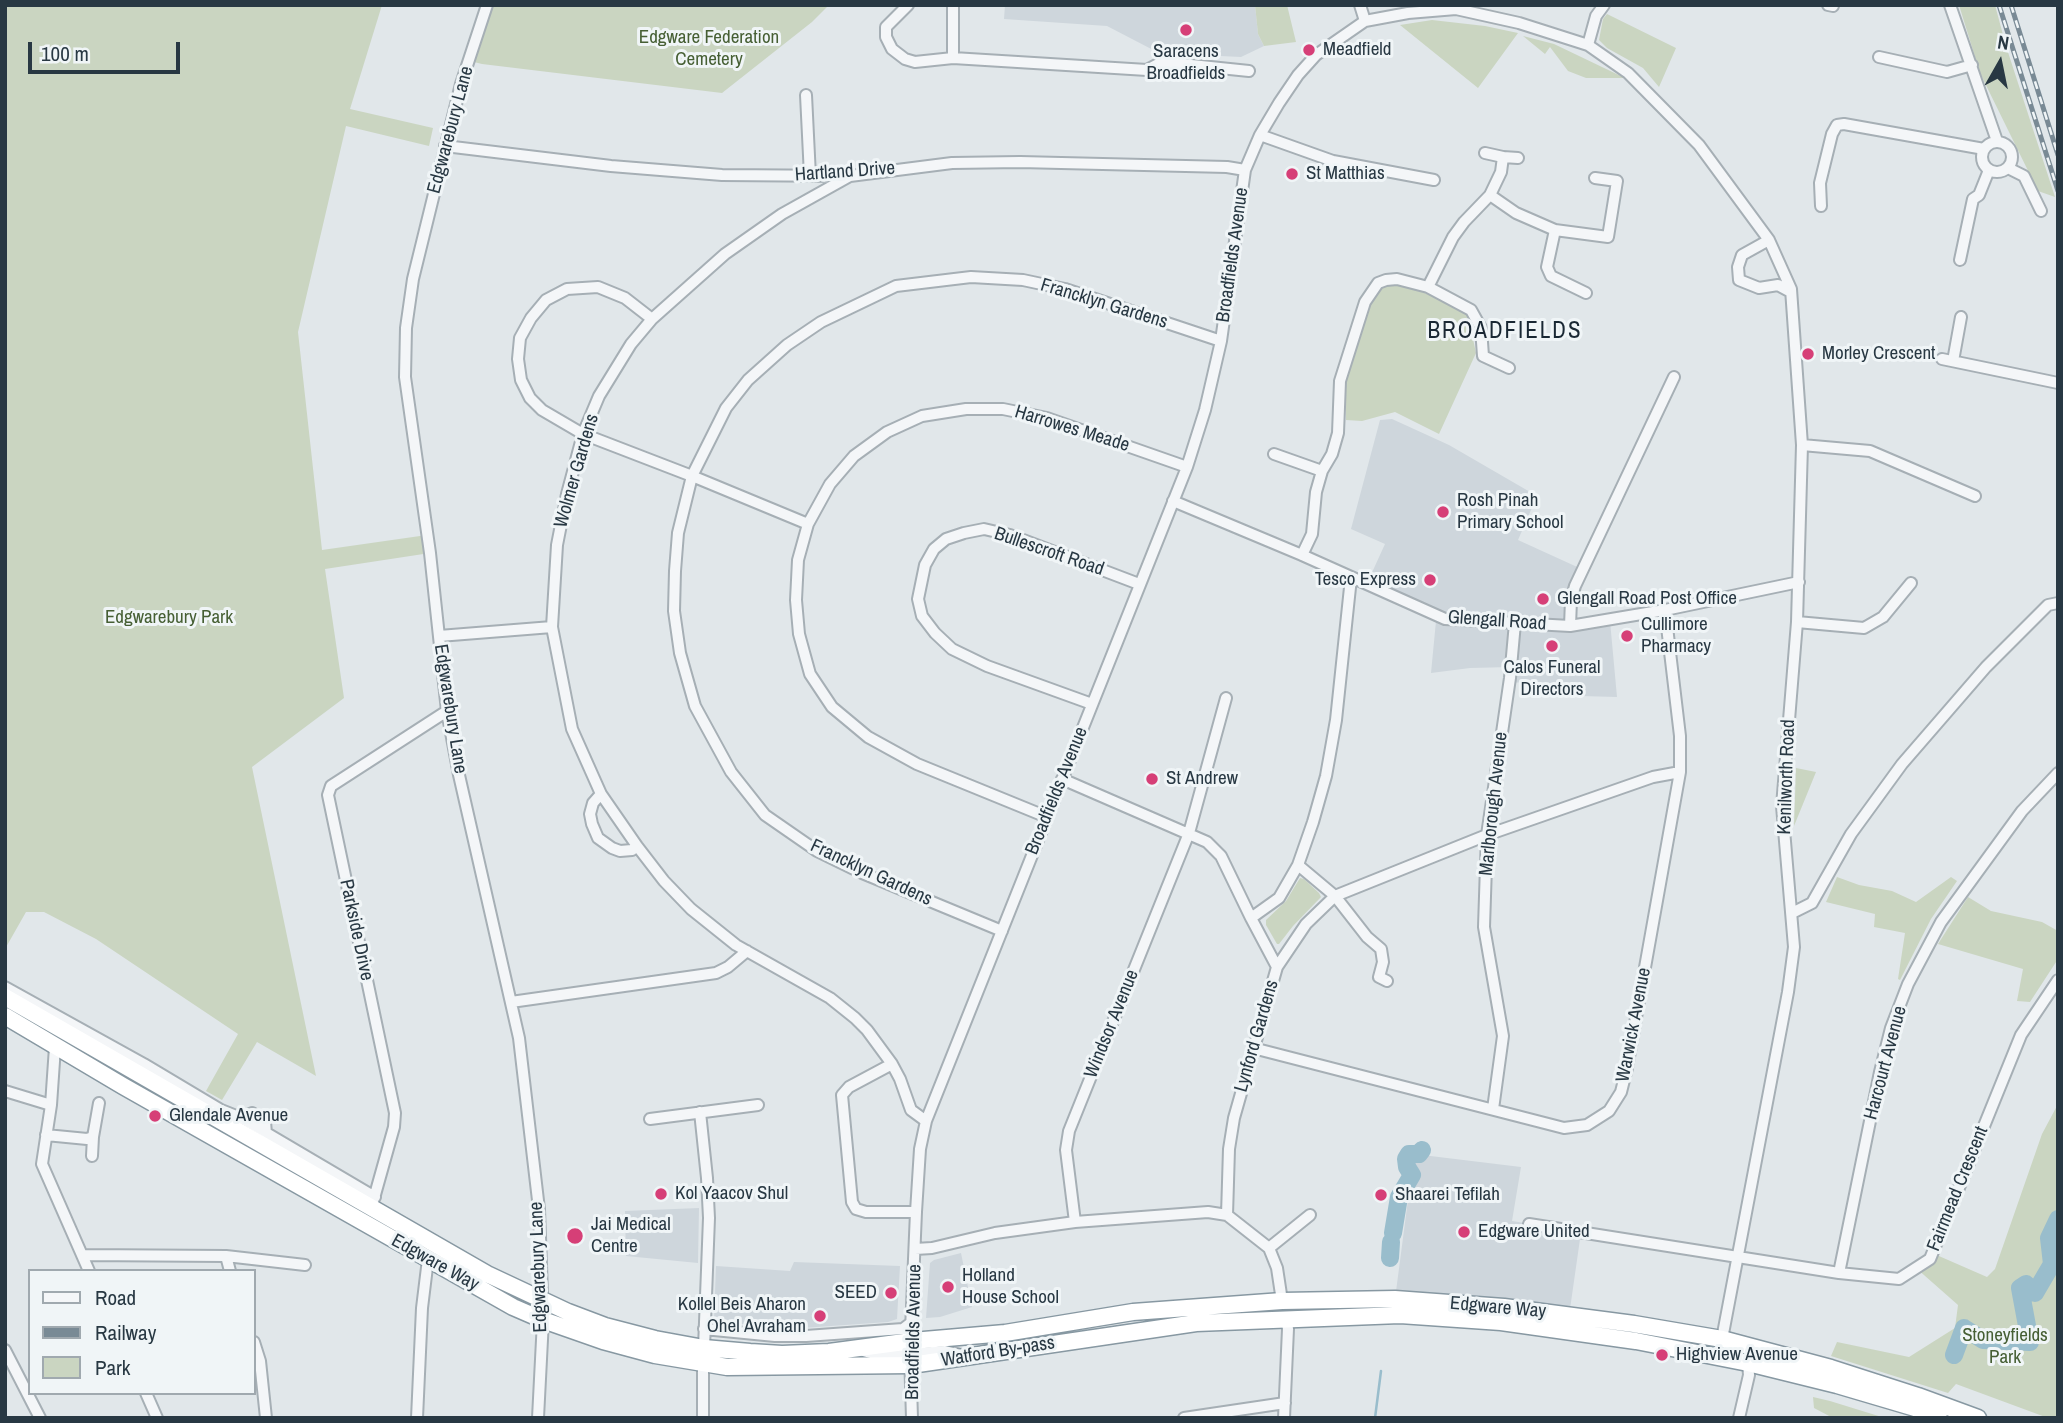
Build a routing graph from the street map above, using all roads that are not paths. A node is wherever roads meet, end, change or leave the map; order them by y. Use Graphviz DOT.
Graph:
graph roads {
  1 [pos="487,5"];
  2 [pos="908,5"];
  3 [pos="953,5"];
  4 [pos="1360,5"];
  5 [pos="1604,5"];
  6 [pos="1950,5"];
  7 [pos="1456,7"];
  8 [pos="1365,22"];
  9 [pos="1588,46"];
  10 [pos="953,58"];
  11 [pos="1879,58"];
  12 [pos="1972,65"];
  13 [pos="1249,71"];
  14 [pos="806,95"];
  15 [pos="1260,135"];
  16 [pos="1997,141"];
  17 [pos="445,146"];
  18 [pos="1984,149"];
  19 [pos="1485,153"];
  20 [pos="1503,157"];
  21 [pos="1518,158"];
  22 [pos="2008,167"];
  23 [pos="1245,170"];
  24 [pos="1989,170"];
  25 [pos="810,176"];
  26 [pos="850,176"];
  27 [pos="1595,177"];
  28 [pos="1434,180"];
  29 [pos="1490,195"];
  30 [pos="1821,206"];
  31 [pos="2041,211"];
  32 [pos="1555,230"];
  33 [pos="1769,240"];
  34 [pos="1960,260"];
  35 [pos="1428,287"];
  36 [pos="1791,292"];
  37 [pos="1586,293"];
  38 [pos="1961,317"];
  39 [pos="652,319"];
  40 [pos="1221,341"];
  41 [pos="1509,368"];
  42 [pos="1674,377"];
  43 [pos="2058,383"];
  44 [pos="583,434"];
  45 [pos="1802,445"];
  46 [pos="1274,454"];
  47 [pos="1187,467"];
  48 [pos="1322,471"];
  49 [pos="692,475"];
  50 [pos="1975,496"];
  51 [pos="1173,501"];
  52 [pos="808,524"];
  53 [pos="1302,555"];
  54 [pos="1350,578"];
  55 [pos="1798,582"];
  56 [pos="1911,583"];
  57 [pos="1139,584"];
  58 [pos="2058,603"];
  59 [pos="1665,610"];
  60 [pos="1797,622"];
  61 [pos="1515,623"];
  62 [pos="1570,626"];
  63 [pos="552,627"];
  64 [pos="439,636"];
  65 [pos="1226,698"];
  66 [pos="1092,704"];
  67 [pos="447,711"];
  68 [pos="1680,772"];
  69 [pos="2058,773"];
  70 [pos="1062,779"];
  71 [pos="601,794"];
  72 [pos="1047,817"];
  73 [pos="1189,833"];
  74 [pos="1487,835"];
  75 [pos="637,846"];
  76 [pos="1298,865"];
  77 [pos="1335,896"];
  78 [pos="1792,913"];
  79 [pos="1251,918"];
  80 [pos="1002,930"];
  81 [pos="747,951"];
  82 [pos="1277,967"];
  83 [pos="2058,979"];
  84 [pos="1387,981"];
  85 [pos="6,987"];
  86 [pos="5,997"];
  87 [pos="511,1002"];
  88 [pos="5,1016"];
  89 [pos="55,1046"];
  90 [pos="1253,1048"];
  91 [pos="892,1065"];
  92 [pos="5,1091"];
  93 [pos="99,1103"];
  94 [pos="51,1105"];
  95 [pos="758,1105"];
  96 [pos="1493,1109"];
  97 [pos="700,1112"];
  98 [pos="650,1119"];
  99 [pos="926,1121"];
  100 [pos="46,1135"];
  101 [pos="93,1137"];
  102 [pos="92,1156"];
  103 [pos="373,1203"];
  104 [pos="916,1212"];
  105 [pos="1227,1214"];
  106 [pos="1310,1215"];
  107 [pos="1075,1222"];
  108 [pos="1529,1224"];
  109 [pos="1269,1248"];
  110 [pos="915,1249"];
  111 [pos="82,1255"];
  112 [pos="226,1256"];
  113 [pos="1738,1258"];
  114 [pos="428,1259"];
  115 [pos="305,1265"];
  116 [pos="88,1269"];
  117 [pos="229,1269"];
  118 [pos="1839,1273"];
  119 [pos="541,1300"];
  120 [pos="1282,1301"];
  121 [pos="1286,1318"];
  122 [pos="542,1320"];
  123 [pos="912,1322"];
  124 [pos="704,1329"];
  125 [pos="1006,1333"];
  126 [pos="1086,1338"];
  127 [pos="1722,1339"];
  128 [pos="256,1348"];
  129 [pos="5,1350"];
  130 [pos="911,1353"];
  131 [pos="703,1356"];
  132 [pos="1748,1363"];
  133 [pos="28,1395"];
  134 [pos="28,1395"];
  135 [pos="147,1395"];
  136 [pos="1286,1403"];
  137 [pos="40,1418"];
  138 [pos="157,1418"];
  139 [pos="266,1418"];
  140 [pos="417,1418"];
  141 [pos="538,1418"];
  142 [pos="703,1418"];
  143 [pos="912,1418"];
  144 [pos="1184,1418"];
  145 [pos="1284,1418"];
  146 [pos="1739,1418"];
  147 [pos="1939,1418"];
  148 [pos="1978,1418"];
  1 -- 17 [label="street, Edgwarebury Lane"];
  2 -- 10 [label="street"];
  3 -- 10 [label="street"];
  4 -- 8 [label="street"];
  5 -- 9 [label="street"];
  6 -- 12 [label="street"];
  7 -- 8 [label="street, Kenilworth Road"];
  7 -- 9 [label="street, Kenilworth Road"];
  8 -- 15 [label="street, Broadfields Avenue"];
  9 -- 33 [label="street, Kenilworth Road"];
  10 -- 13 [label="street"];
  11 -- 12 [label="street"];
  12 -- 16 [label="street"];
  14 -- 25 [label="street"];
  15 -- 23 [label="street, Broadfields Avenue"];
  15 -- 28 [label="street"];
  16 -- 18 [label="street"];
  16 -- 22 [label="street"];
  17 -- 25 [label="street, Hartland Drive"];
  17 -- 64 [label="street, Edgwarebury Lane"];
  18 -- 24 [label="street"];
  18 -- 30 [label="street"];
  19 -- 20 [label="street"];
  20 -- 21 [label="street"];
  20 -- 29 [label="street"];
  22 -- 24 [label="street"];
  22 -- 31 [label="street"];
  23 -- 26 [label="street, Hartland Drive"];
  23 -- 40 [label="street, Broadfields Avenue"];
  24 -- 34 [label="street"];
  25 -- 26 [label="street, Hartland Drive"];
  26 -- 39 [label="street, Wolmer Gardens"];
  27 -- 32 [label="street"];
  29 -- 32 [label="street"];
  29 -- 35 [label="street"];
  32 -- 37 [label="street"];
  33 -- 36 [label="street, Kenilworth Road"];
  33 -- 36 [label="street"];
  35 -- 41 [label="street"];
  35 -- 48 [label="street"];
  36 -- 45 [label="street, Kenilworth Road"];
  38 -- 43 [label="street"];
  39 -- 44 [label="street, Wolmer Gardens"];
  39 -- 44 [label="street"];
  40 -- 47 [label="street, Broadfields Avenue"];
  40 -- 49 [label="street, Francklyn Gardens"];
  42 -- 62 [label="street"];
  44 -- 49 [label="street"];
  44 -- 63 [label="street, Wolmer Gardens"];
  45 -- 50 [label="street"];
  45 -- 55 [label="street, Kenilworth Road"];
  46 -- 48 [label="street"];
  47 -- 51 [label="street, Broadfields Avenue"];
  47 -- 52 [label="street, Harrowes Meade"];
  48 -- 53 [label="street"];
  49 -- 52 [label="street"];
  49 -- 80 [label="street, Francklyn Gardens"];
  51 -- 53 [label="street, Glengall Road"];
  51 -- 57 [label="street, Broadfields Avenue"];
  52 -- 72 [label="street, Harrowes Meade"];
  53 -- 54 [label="street, Glengall Road"];
  54 -- 61 [label="street, Glengall Road"];
  54 -- 76 [label="street"];
  55 -- 59 [label="street, Glengall Road"];
  55 -- 60 [label="street, Kenilworth Road"];
  56 -- 60 [label="street"];
  57 -- 66 [label="street, Broadfields Avenue"];
  57 -- 66 [label="street, Bullescroft Road"];
  58 -- 78 [label="street"];
  59 -- 62 [label="street, Glengall Road"];
  59 -- 68 [label="street, Warwick Avenue"];
  60 -- 78 [label="street, Kenilworth Road"];
  61 -- 62 [label="street, Glengall Road"];
  61 -- 74 [label="street, Marlborough Avenue"];
  63 -- 64 [label="street"];
  63 -- 71 [label="street, Wolmer Gardens"];
  64 -- 67 [label="street, Edgwarebury Lane"];
  65 -- 73 [label="street, Windsor Avenue"];
  66 -- 70 [label="street, Broadfields Avenue"];
  67 -- 87 [label="street, Edgwarebury Lane"];
  67 -- 103 [label="street, Parkside Drive"];
  68 -- 74 [label="street"];
  68 -- 96 [label="street, Warwick Avenue"];
  69 -- 118 [label="street, Harcourt Avenue"];
  70 -- 72 [label="street, Broadfields Avenue"];
  70 -- 73 [label="street, Lynford Gardens"];
  71 -- 75 [label="street, Wolmer Gardens"];
  71 -- 75 [label="street"];
  72 -- 80 [label="street, Broadfields Avenue"];
  73 -- 79 [label="street, Lynford Gardens"];
  73 -- 107 [label="street, Windsor Avenue"];
  74 -- 77 [label="street"];
  74 -- 96 [label="street, Marlborough Avenue"];
  75 -- 81 [label="street, Wolmer Gardens"];
  76 -- 77 [label="street"];
  76 -- 79 [label="street"];
  77 -- 82 [label="street"];
  77 -- 84 [label="street"];
  78 -- 113 [label="street, Kenilworth Road"];
  79 -- 82 [label="street, Lynford Gardens"];
  80 -- 99 [label="street, Broadfields Avenue"];
  81 -- 87 [label="street"];
  81 -- 91 [label="street, Wolmer Gardens"];
  82 -- 90 [label="street, Lynford Gardens"];
  83 -- 118 [label="street, Fairmead Crescent"];
  85 -- 103 [label="street, Edgware Way"];
  86 -- 103 [label="highway, Edgware Way"];
  87 -- 119 [label="street, Edgwarebury Lane"];
  88 -- 89 [label="highway, Edgware Way"];
  89 -- 94 [label="street"];
  89 -- 114 [label="highway, Edgware Way"];
  90 -- 96 [label="street, Warwick Avenue"];
  90 -- 105 [label="street, Lynford Gardens"];
  91 -- 99 [label="street, Wolmer Gardens"];
  91 -- 104 [label="street"];
  92 -- 94 [label="street"];
  93 -- 101 [label="street"];
  94 -- 100 [label="street"];
  95 -- 97 [label="street"];
  97 -- 98 [label="street"];
  97 -- 124 [label="street"];
  99 -- 104 [label="street, Broadfields Avenue"];
  100 -- 101 [label="street"];
  100 -- 111 [label="street"];
  101 -- 102 [label="street"];
  103 -- 119 [label="highway, Edgware Way"];
  104 -- 110 [label="street, Broadfields Avenue"];
  105 -- 107 [label="street"];
  105 -- 109 [label="street"];
  106 -- 109 [label="street"];
  107 -- 110 [label="street"];
  108 -- 113 [label="street, Fairmead Crescent"];
  109 -- 120 [label="street"];
  110 -- 123 [label="street, Broadfields Avenue"];
  111 -- 112 [label="street"];
  111 -- 116 [label="street"];
  112 -- 115 [label="street"];
  112 -- 117 [label="street"];
  113 -- 118 [label="street, Fairmead Crescent"];
  113 -- 127 [label="street, Kenilworth Road"];
  114 -- 122 [label="highway, Edgware Way"];
  114 -- 140 [label="street"];
  119 -- 122 [label="street, Edgwarebury Lane"];
  119 -- 131 [label="highway, Edgware Way"];
  120 -- 125 [label="highway, Edgware Way"];
  120 -- 127 [label="highway, Edgware Way"];
  121 -- 126 [label="highway, Edgware Way"];
  121 -- 132 [label="highway, Edgware Way"];
  121 -- 136 [label="street"];
  122 -- 131 [label="highway, Edgware Way"];
  122 -- 141 [label="street, Edgwarebury Lane"];
  123 -- 124 [label="street"];
  123 -- 130 [label="street, Broadfields Avenue"];
  124 -- 131 [label="street"];
  125 -- 130 [label="highway, Watford By-pass"];
  126 -- 130 [label="highway, Watford By-pass"];
  127 -- 148 [label="highway, Edgware Way"];
  128 -- 139 [label="street"];
  129 -- 133 [label="street"];
  130 -- 131 [label="highway, Edgware Way"];
  130 -- 131 [label="highway, Edgware Way"];
  130 -- 143 [label="street, Broadfields Avenue"];
  131 -- 142 [label="street"];
  132 -- 146 [label="street"];
  132 -- 147 [label="highway, Edgware Way"];
  134 -- 137 [label="street"];
  135 -- 138 [label="street"];
  136 -- 144 [label="street"];
  136 -- 145 [label="street"];
}
